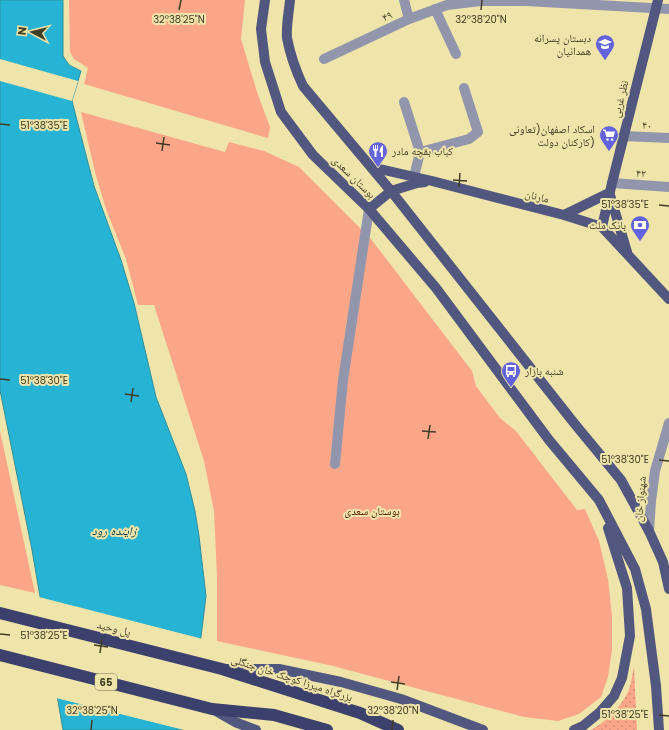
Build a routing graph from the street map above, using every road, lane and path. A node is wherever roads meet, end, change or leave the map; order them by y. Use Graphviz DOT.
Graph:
graph roads {
  1 [pos="265,0"];
  2 [pos="290,0"];
  3 [pos="404,0"];
  4 [pos="482,0"];
  5 [pos="526,0"];
  6 [pos="657,4"];
  7 [pos="435,9"];
  8 [pos="669,9"];
  9 [pos="408,19"];
  10 [pos="456,54"];
  11 [pos="324,59"];
  12 [pos="464,88"];
  13 [pos="404,102"];
  14 [pos="623,136"];
  15 [pos="669,138"];
  16 [pos="420,152"];
  17 [pos="371,167"];
  18 [pos="414,177"];
  19 [pos="432,181"];
  20 [pos="669,187"];
  21 [pos="610,188"];
  22 [pos="391,191"];
  23 [pos="369,209"];
  24 [pos="564,215"];
  25 [pos="602,227"];
  26 [pos="628,255"];
  27 [pos="669,298"];
  28 [pos="669,423"];
  29 [pos="334,464"];
  30 [pos="599,500"];
  31 [pos="650,532"];
  32 [pos="664,562"];
  33 [pos="669,574"];
  34 [pos="669,589"];
  35 [pos="0,613"];
  36 [pos="0,655"];
  37 [pos="222,669"];
  38 [pos="212,709"];
  39 [pos="256,730"];
  40 [pos="327,730"];
  41 [pos="398,730"];
  42 [pos="483,730"];
  43 [pos="574,730"];
  44 [pos="659,730"];
  1 -- 23 [label="main road, بوستان سعدی"];
  2 -- 17 [label="main road, بوستان سعدی"];
  3 -- 9 [label="street"];
  4 -- 5 [label="street, ۴۹"];
  4 -- 7 [label="street, ۴۹"];
  5 -- 6 [label="street, ۴۹"];
  6 -- 8 [label="street, ۴۹"];
  6 -- 14 [label="main road, نظر غربی"];
  7 -- 9 [label="street, ۴۹"];
  7 -- 10 [label="street"];
  9 -- 11 [label="street, ۴۹"];
  12 -- 16 [label="street"];
  13 -- 16 [label="street"];
  14 -- 15 [label="street, ۴۰"];
  14 -- 21 [label="main road, نظر غربی"];
  16 -- 18 [label="street"];
  17 -- 18 [label="main road, مارنان"];
  17 -- 22 [label="main road, بوستان سعدی"];
  18 -- 19 [label="main road, مارنان"];
  19 -- 22 [label="main road"];
  19 -- 24 [label="main road, مارنان"];
  20 -- 21 [label="street, ۴۲"];
  21 -- 24 [label="main road"];
  21 -- 25 [label="main road, نظر غربی"];
  21 -- 26 [label="main road"];
  22 -- 23 [label="main road"];
  22 -- 31 [label="main road, بوستان سعدی"];
  23 -- 29 [label="street"];
  23 -- 30 [label="main road, بوستان سعدی"];
  24 -- 25 [label="main road, مارنان"];
  25 -- 26 [label="main road, مارنان"];
  26 -- 27 [label="main road, مارنان"];
  28 -- 31 [label="street, شهنواز خان"];
  30 -- 43 [label="main road"];
  30 -- 44 [label="main road, بوستان سعدی"];
  31 -- 32 [label="main road, بوستان سعدی"];
  32 -- 33 [label="main road"];
  32 -- 34 [label="main road, بوستان سعدی"];
  35 -- 37 [label="highway, پل وحید"];
  36 -- 38 [label="highway, 65"];
  37 -- 41 [label="highway, بزرگراه میرزا کوچک خان جنگلی"];
  37 -- 42 [label="main road"];
  38 -- 39 [label="main road"];
  38 -- 40 [label="highway, 65"];
}
